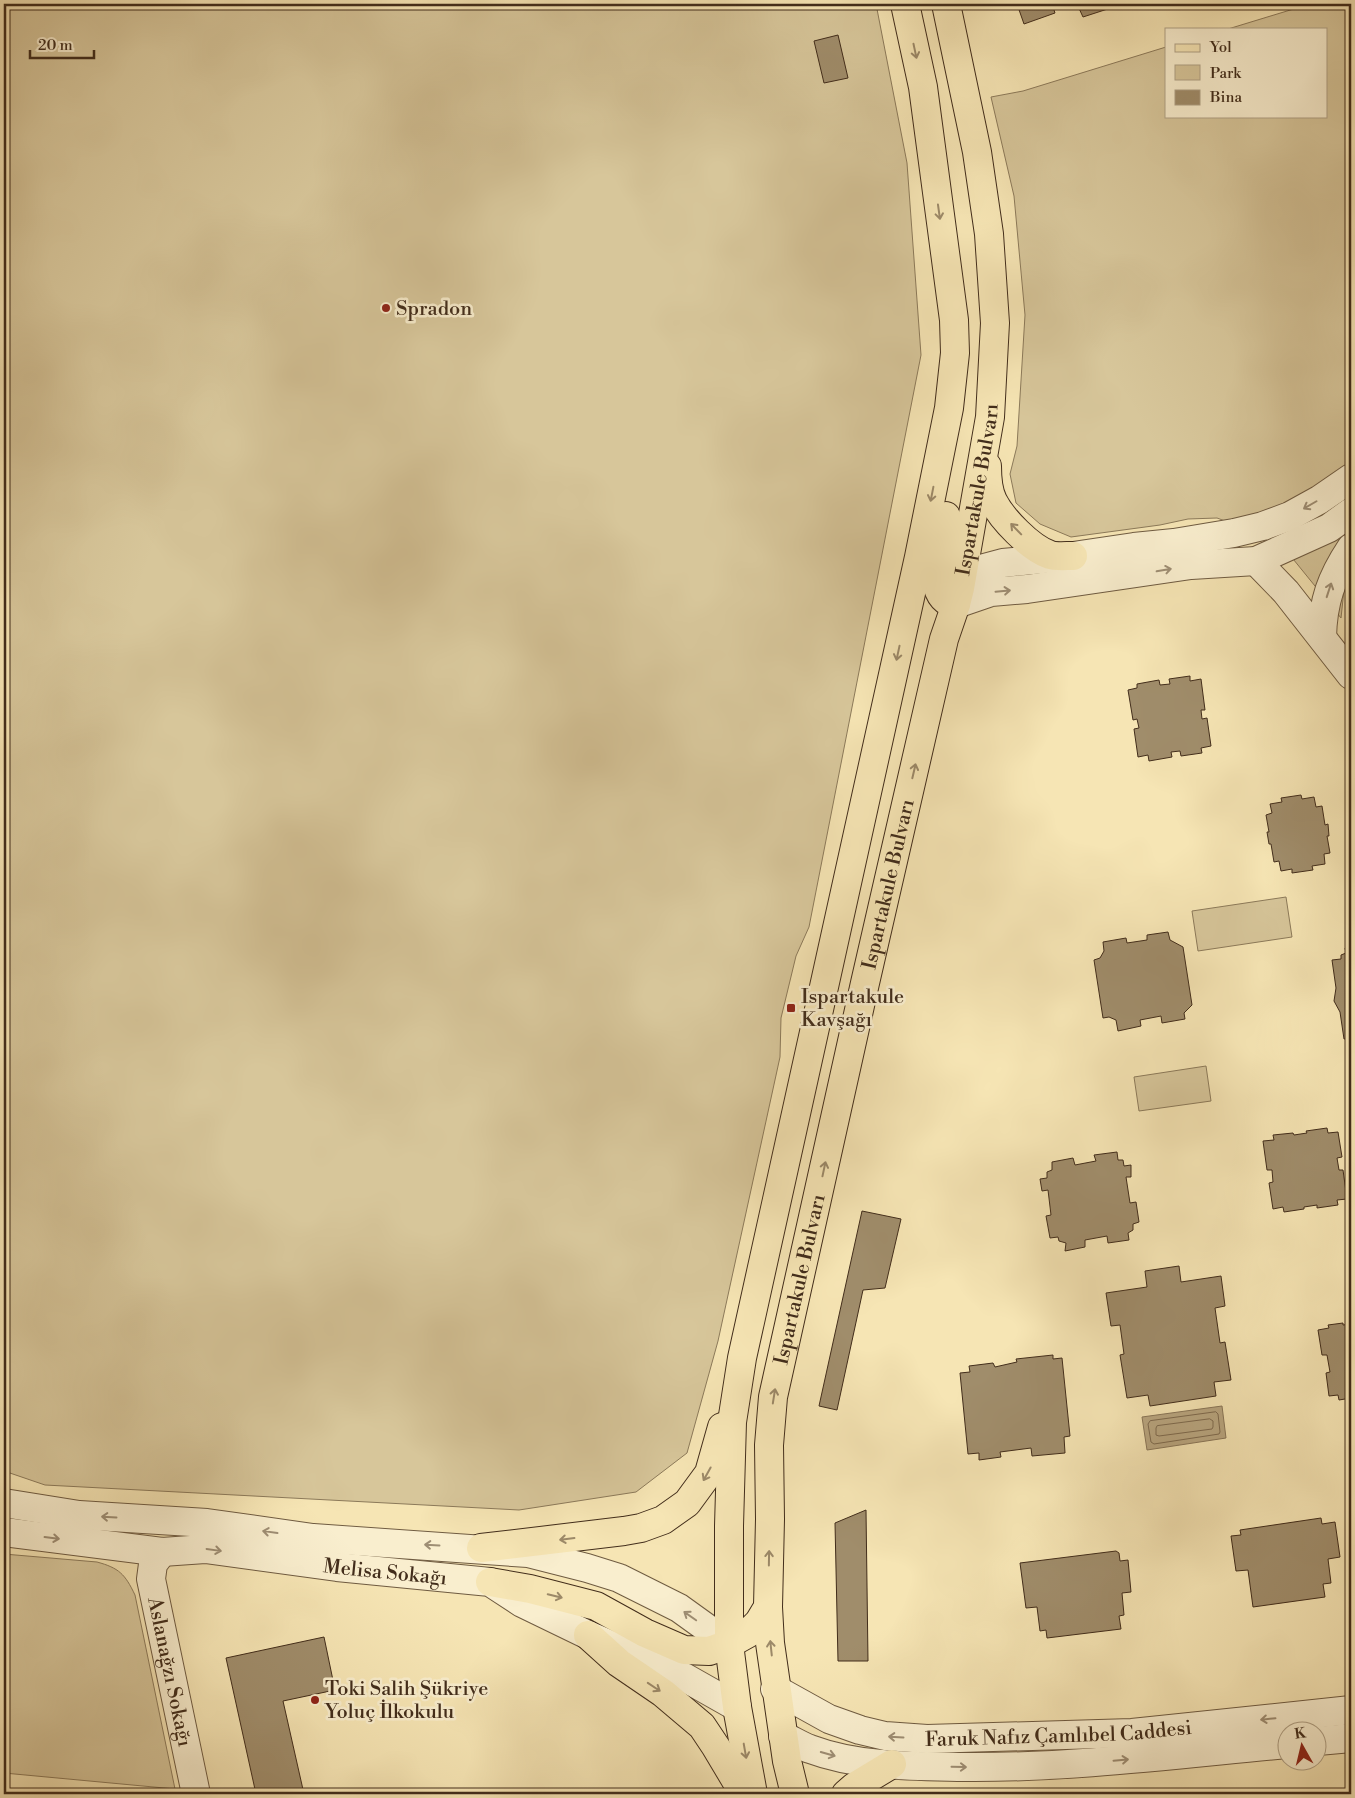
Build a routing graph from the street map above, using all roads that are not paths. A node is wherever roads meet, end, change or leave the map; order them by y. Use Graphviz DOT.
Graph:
graph roads {
  1 [pos="905,4"];
  2 [pos="946,4"];
  3 [pos="955,353"];
  4 [pos="990,417"];
  5 [pos="1351,478"];
  6 [pos="1351,512"];
  7 [pos="1274,523"];
  8 [pos="1351,548"];
  9 [pos="1073,556"];
  10 [pos="1256,561"];
  11 [pos="949,577"];
  12 [pos="910,598"];
  13 [pos="956,604"];
  14 [pos="1322,637"];
  15 [pos="1351,675"];
  16 [pos="738,1378"];
  17 [pos="4,1503"];
  18 [pos="4,1532"];
  19 [pos="481,1548"];
  20 [pos="162,1552"];
  21 [pos="490,1582"];
  22 [pos="768,1607"];
  23 [pos="588,1635"];
  24 [pos="729,1644"];
  25 [pos="775,1689"];
  26 [pos="737,1708"];
  27 [pos="1351,1710"];
  28 [pos="783,1736"];
  29 [pos="1351,1738"];
  30 [pos="1328,1740"];
  31 [pos="1278,1745"];
  32 [pos="892,1764"];
  33 [pos="196,1794"];
  34 [pos="744,1794"];
  35 [pos="753,1794"];
  36 [pos="794,1794"];
  37 [pos="846,1794"];
  1 -- 3 [label="main road, Ispartakule Bulvarı, one-way"];
  2 -- 4 [label="main road, Ispartakule Bulvarı"];
  3 -- 11 [label="main road"];
  3 -- 12 [label="main road, Ispartakule Bulvarı, one-way"];
  9 -- 4 [label="main road, one-way"];
  4 -- 11 [label="main road, Ispartakule Bulvarı"];
  5 -- 7 [label="street, one-way"];
  6 -- 10 [label="street"];
  7 -- 9 [label="street"];
  7 -- 10 [label="street"];
  14 -- 8 [label="street, one-way"];
  9 -- 11 [label="street"];
  13 -- 10 [label="street, one-way"];
  10 -- 14 [label="street"];
  11 -- 12 [label="main road"];
  11 -- 13 [label="main road, Ispartakule Bulvarı"];
  12 -- 16 [label="main road, Ispartakule Bulvarı, one-way"];
  22 -- 13 [label="main road, Ispartakule Bulvarı, one-way"];
  14 -- 15 [label="street"];
  16 -- 19 [label="main road, one-way"];
  16 -- 24 [label="main road, Ispartakule Bulvarı"];
  19 -- 17 [label="street, Melisa Sokağı, one-way"];
  18 -- 20 [label="street, Melisa Sokağı, one-way"];
  24 -- 19 [label="street, Melisa Sokağı, one-way"];
  20 -- 21 [label="street, Melisa Sokağı, one-way"];
  20 -- 33 [label="street, Aslanağzı Sokağı"];
  21 -- 23 [label="street, Melisa Sokağı"];
  21 -- 24 [label="main road, one-way"];
  22 -- 24 [label="main road"];
  25 -- 22 [label="main road, Ispartakule Bulvarı, one-way"];
  23 -- 26 [label="street, Melisa Sokağı"];
  23 -- 34 [label="main road, one-way"];
  24 -- 25 [label="main road"];
  24 -- 26 [label="main road, Ispartakule Bulvarı"];
  27 -- 25 [label="street, Faruk Nafız Çamlıbel Caddesi, one-way"];
  25 -- 28 [label="main road, Ispartakule Bulvarı"];
  26 -- 28 [label="main road"];
  26 -- 35 [label="main road, Ispartakule Bulvarı, one-way"];
  28 -- 32 [label="street, Faruk Nafız Çamlıbel Caddesi, one-way"];
  28 -- 36 [label="main road, Ispartakule Bulvarı"];
  29 -- 30 [label="street"];
  32 -- 31 [label="street, Faruk Nafız Çamlıbel Caddesi, one-way"];
  32 -- 37 [label="main road"];
}
